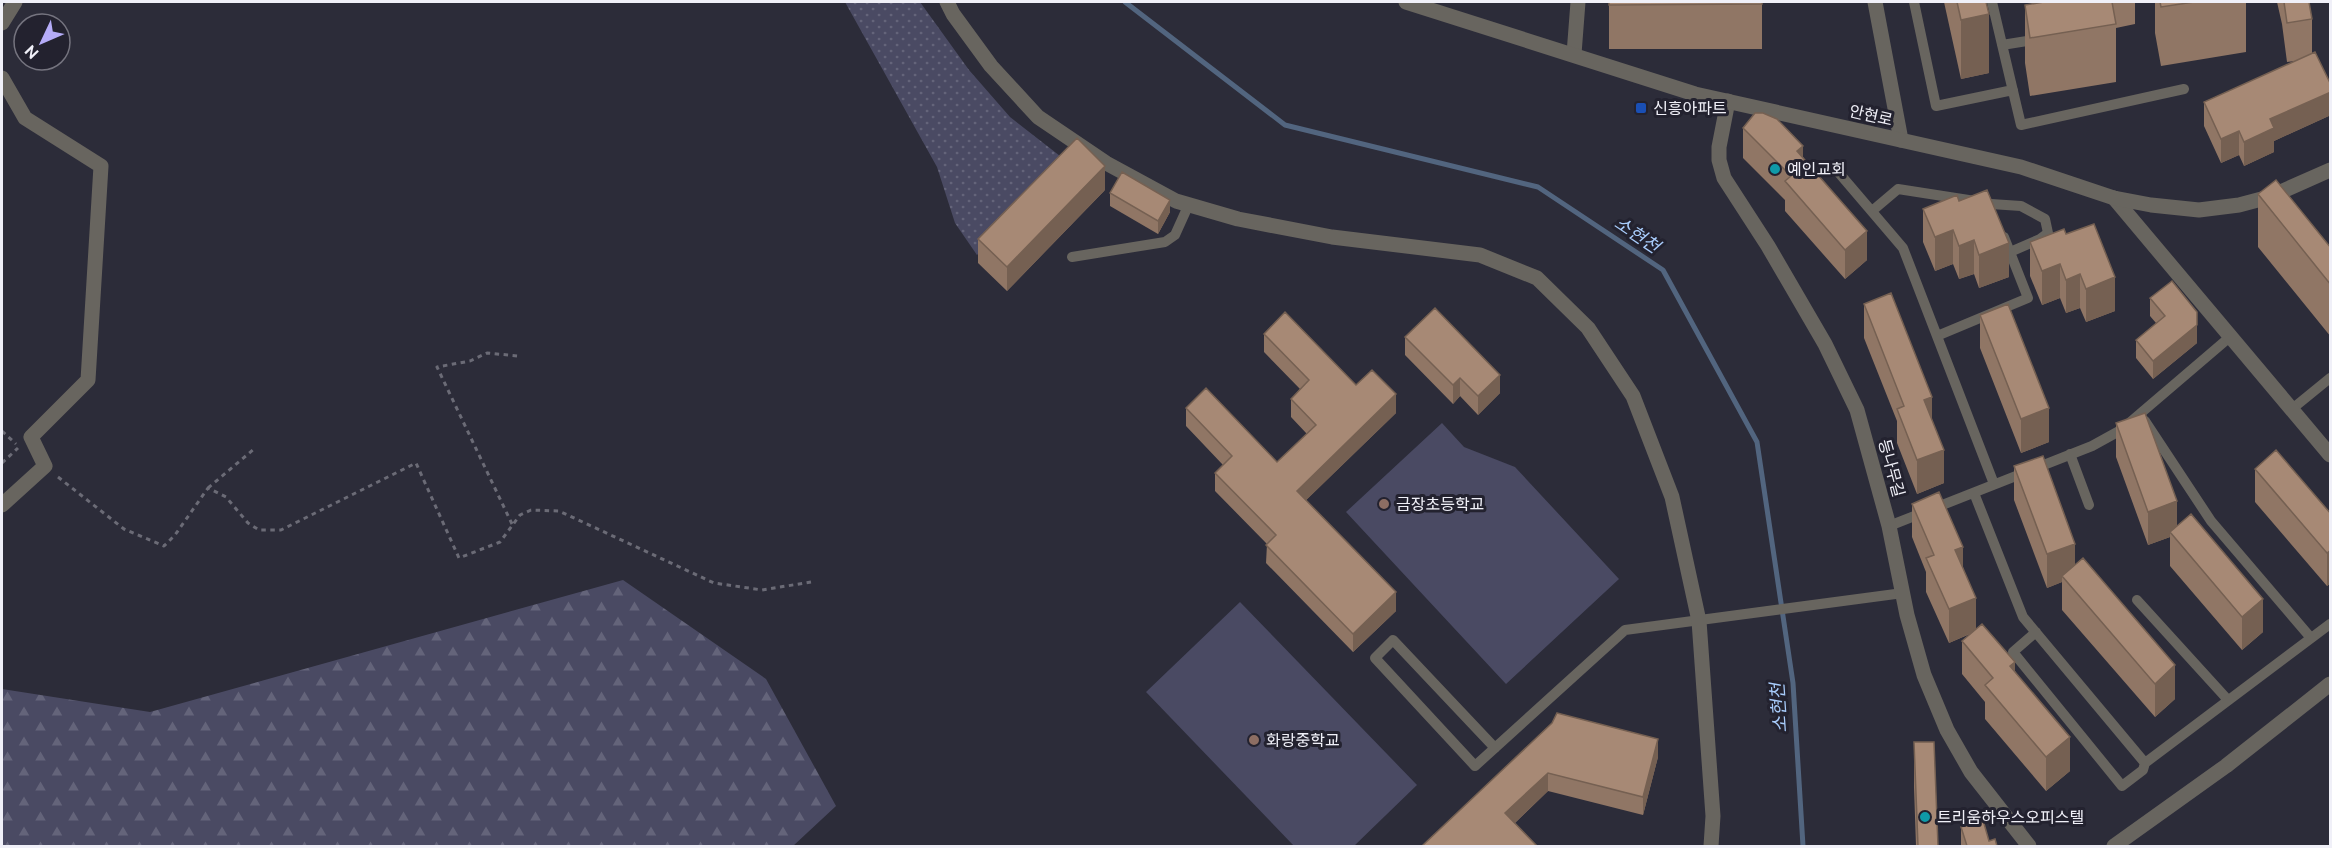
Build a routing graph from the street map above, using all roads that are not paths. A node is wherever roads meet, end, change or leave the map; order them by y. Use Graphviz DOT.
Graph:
graph roads {
  1 [pos="15,2"];
  2 [pos="947,2"];
  3 [pos="1406,2"];
  4 [pos="1578,2"];
  5 [pos="1875,2"];
  6 [pos="1914,2"];
  7 [pos="1992,2"];
  8 [pos="2,23"];
  9 [pos="2046,28"];
  10 [pos="2002,45"];
  11 [pos="1574,54"];
  12 [pos="2,78"];
  13 [pos="2184,89"];
  14 [pos="2013,90"];
  15 [pos="1728,101"];
  16 [pos="1901,140"];
  17 [pos="2331,170"];
  18 [pos="1839,173"];
  19 [pos="2114,198"];
  20 [pos="1188,204"];
  21 [pos="1872,211"];
  22 [pos="1994,214"];
  23 [pos="2010,252"];
  24 [pos="1072,257"];
  25 [pos="1937,336"];
  26 [pos="2231,336"];
  27 [pos="2331,378"];
  28 [pos="2292,409"];
  29 [pos="2139,414"];
  30 [pos="2070,454"];
  31 [pos="2331,455"];
  32 [pos="1995,484"];
  33 [pos="1974,493"];
  34 [pos="2,505"];
  35 [pos="2089,505"];
  36 [pos="1889,526"];
  37 [pos="1903,593"];
  38 [pos="2137,600"];
  39 [pos="1699,621"];
  40 [pos="2331,624"];
  41 [pos="2036,632"];
  42 [pos="2311,638"];
  43 [pos="2331,684"];
  44 [pos="2228,700"];
  45 [pos="1495,748"];
  46 [pos="2145,763"];
  47 [pos="1711,846"];
  48 [pos="2030,846"];
  49 [pos="2114,846"];
  1 -- 8 [label="street"];
  2 -- 20 [label="street"];
  3 -- 11 [label="street, 안현로"];
  4 -- 11 [label="street"];
  5 -- 16 [label="street"];
  6 -- 14 [label="lane"];
  7 -- 10 [label="lane"];
  9 -- 10 [label="lane"];
  10 -- 14 [label="lane"];
  11 -- 15 [label="street, 안현로"];
  12 -- 34 [label="street"];
  13 -- 14 [label="lane"];
  15 -- 16 [label="street, 안현로"];
  15 -- 36 [label="street, 등나무길"];
  16 -- 19 [label="street, 안현로"];
  17 -- 19 [label="street, 안현로"];
  18 -- 21 [label="lane"];
  19 -- 26 [label="street"];
  20 -- 24 [label="lane"];
  20 -- 39 [label="street"];
  21 -- 22 [label="lane"];
  21 -- 25 [label="lane"];
  22 -- 23 [label="lane"];
  22 -- 23 [label="lane"];
  23 -- 25 [label="lane"];
  25 -- 32 [label="lane"];
  26 -- 28 [label="street"];
  26 -- 29 [label="lane"];
  27 -- 28 [label="lane"];
  28 -- 31 [label="street"];
  29 -- 30 [label="lane"];
  29 -- 42 [label="lane"];
  30 -- 32 [label="lane"];
  30 -- 35 [label="lane"];
  32 -- 33 [label="lane"];
  33 -- 36 [label="lane"];
  33 -- 41 [label="lane"];
  36 -- 37 [label="street, 등나무길"];
  37 -- 39 [label="lane"];
  37 -- 48 [label="street, 등나무길"];
  38 -- 44 [label="lane"];
  39 -- 45 [label="lane"];
  39 -- 47 [label="street"];
  40 -- 42 [label="lane"];
  41 -- 46 [label="lane"];
  41 -- 46 [label="lane"];
  42 -- 44 [label="lane"];
  43 -- 49 [label="street"];
  44 -- 46 [label="lane"];
  45 -- 45 [label="lane"];
}
